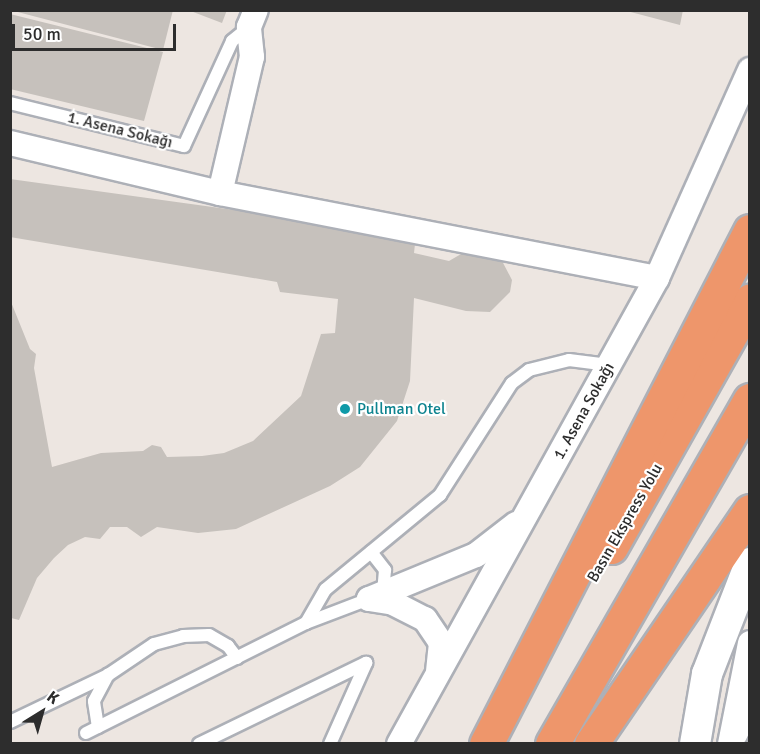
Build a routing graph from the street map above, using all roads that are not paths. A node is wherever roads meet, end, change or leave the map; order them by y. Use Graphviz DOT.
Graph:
graph roads {
  1 [pos="252,19"];
  2 [pos="750,70"];
  3 [pos="10,103"];
  4 [pos="10,143"];
  5 [pos="219,194"];
  6 [pos="747,232"];
  7 [pos="657,278"];
  8 [pos="750,300"];
  9 [pos="609,365"];
  10 [pos="750,400"];
  11 [pos="750,511"];
  12 [pos="528,512"];
  13 [pos="371,552"];
  14 [pos="750,563"];
  15 [pos="376,596"];
  16 [pos="306,623"];
  17 [pos="750,643"];
  18 [pos="237,658"];
  19 [pos="108,675"];
  20 [pos="434,681"];
  21 [pos="750,718"];
  22 [pos="10,722"];
  23 [pos="98,726"];
  24 [pos="86,733"];
  25 [pos="199,744"];
  26 [pos="330,744"];
  27 [pos="399,744"];
  28 [pos="486,744"];
  29 [pos="498,744"];
  30 [pos="552,744"];
  31 [pos="591,744"];
  32 [pos="695,744"];
  33 [pos="730,744"];
  34 [pos="737,744"];
  1 -- 3 [label="lane, 1. Asena Sokağı"];
  1 -- 5 [label="street"];
  2 -- 7 [label="street, 1. Asena Sokağı"];
  4 -- 5 [label="street"];
  5 -- 7 [label="street"];
  6 -- 28 [label="highway"];
  7 -- 9 [label="street, 1. Asena Sokağı"];
  8 -- 29 [label="highway, Basın Ekspress Yolu"];
  9 -- 12 [label="street, 1. Asena Sokağı"];
  9 -- 13 [label="lane"];
  10 -- 30 [label="highway"];
  11 -- 31 [label="highway"];
  12 -- 15 [label="street"];
  12 -- 20 [label="street, 1. Asena Sokağı"];
  13 -- 15 [label="lane"];
  13 -- 16 [label="lane"];
  14 -- 32 [label="street"];
  15 -- 16 [label="lane"];
  15 -- 20 [label="street"];
  16 -- 18 [label="lane"];
  17 -- 33 [label="street"];
  18 -- 19 [label="lane"];
  18 -- 23 [label="lane"];
  19 -- 22 [label="lane"];
  19 -- 23 [label="lane"];
  20 -- 27 [label="street, 1. Asena Sokağı"];
  21 -- 34 [label="lane"];
  23 -- 24 [label="lane"];
  25 -- 26 [label="lane"];
}
